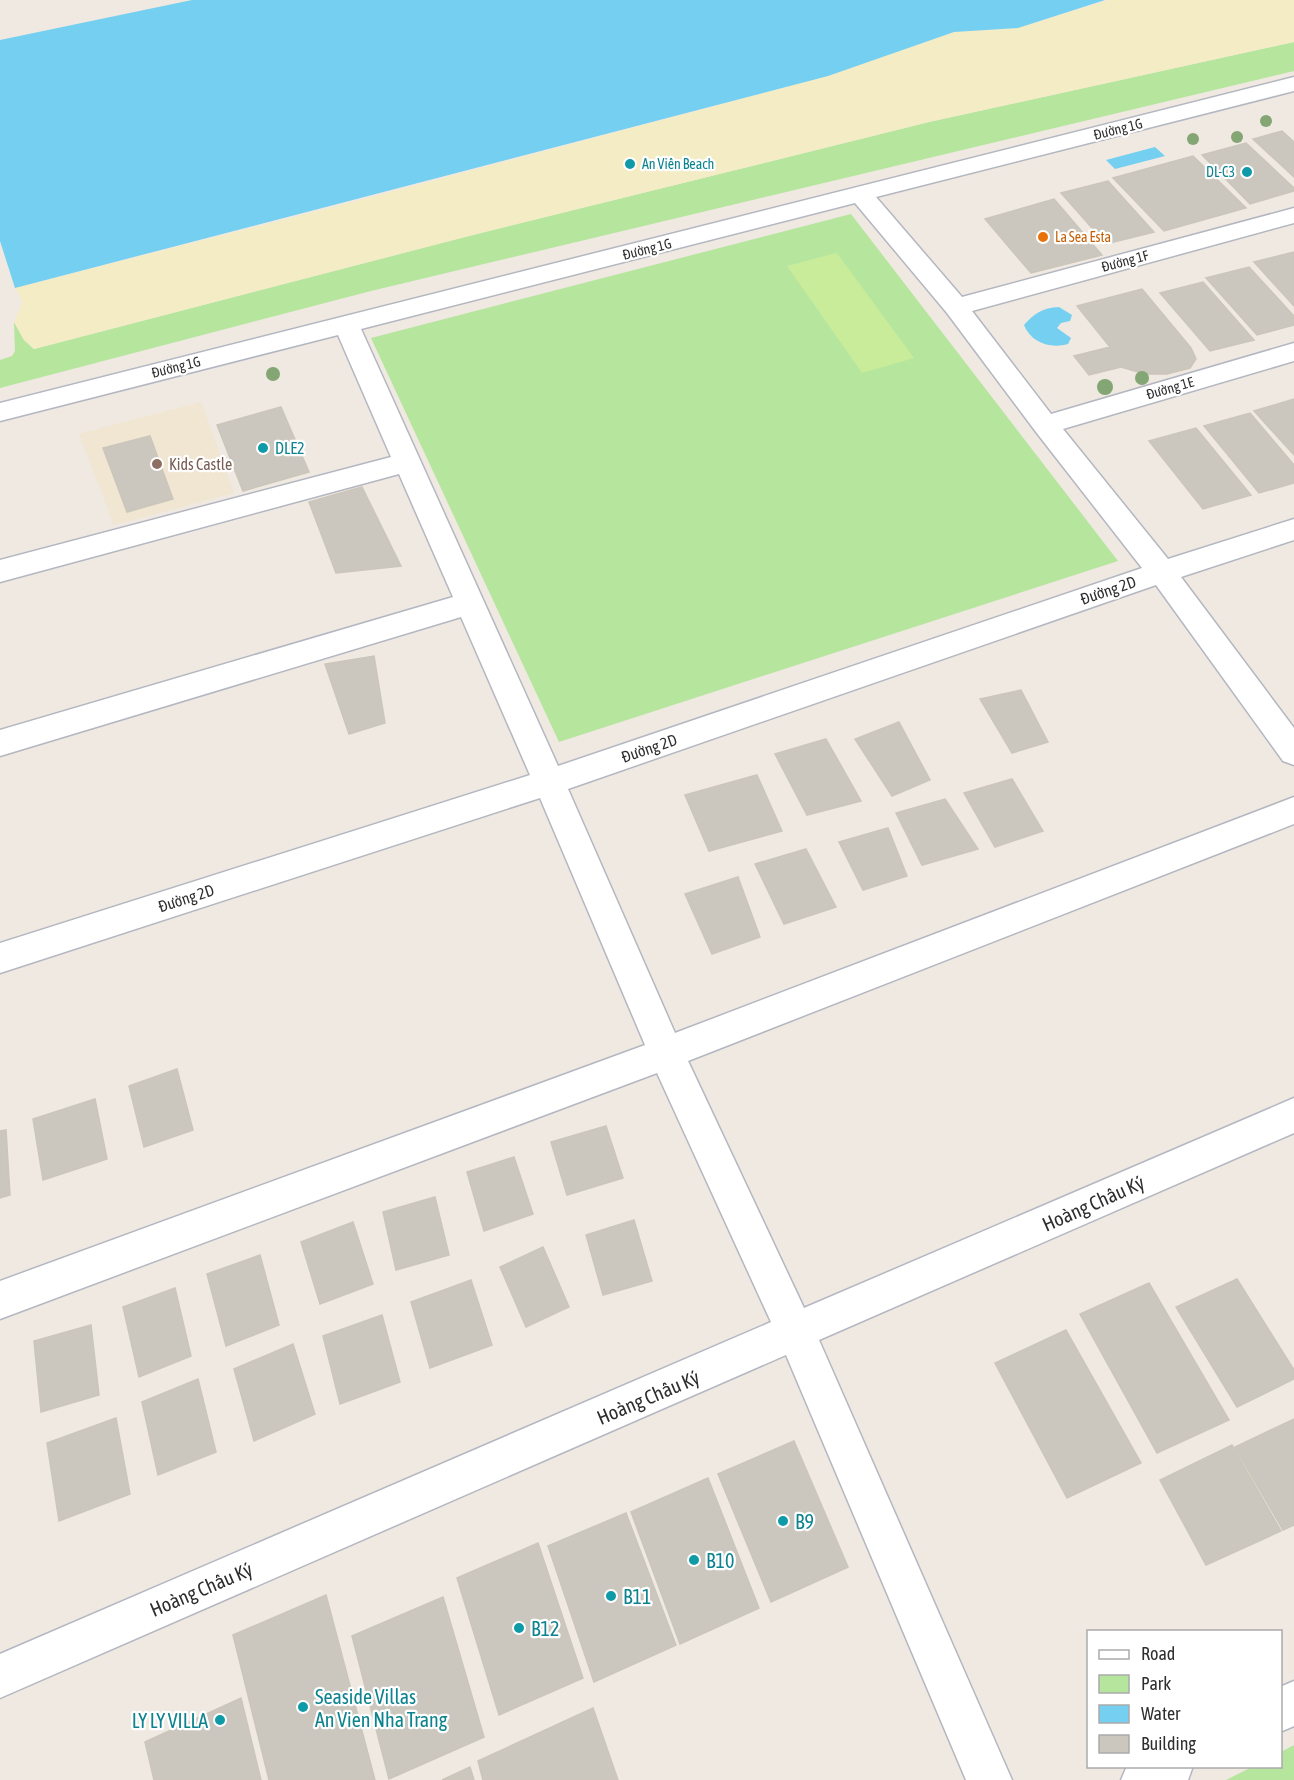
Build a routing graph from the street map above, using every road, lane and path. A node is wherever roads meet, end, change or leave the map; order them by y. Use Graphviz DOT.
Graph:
graph roads {
  1 [pos="1294,84"];
  2 [pos="861,195"];
  3 [pos="1294,215"];
  4 [pos="956,307"];
  5 [pos="346,324"];
  6 [pos="1294,352"];
  7 [pos="0,412"];
  8 [pos="1045,425"];
  9 [pos="408,462"];
  10 [pos="1294,529"];
  11 [pos="0,572"];
  12 [pos="1162,572"];
  13 [pos="471,603"];
  14 [pos="0,743"];
  15 [pos="1294,752"];
  16 [pos="549,782"];
  17 [pos="1294,810"];
  18 [pos="0,958"];
  19 [pos="666,1053"];
  20 [pos="1294,1115"];
  21 [pos="0,1300"];
  22 [pos="796,1333"];
  23 [pos="0,1676"];
  24 [pos="1169,1768"];
  25 [pos="989,1780"];
  26 [pos="1144,1780"];
  1 -- 2 [label="street, Đường 1G"];
  2 -- 4 [label="street"];
  2 -- 5 [label="street, Đường 1G"];
  3 -- 4 [label="street, Đường 1F"];
  4 -- 8 [label="street"];
  5 -- 7 [label="street, Đường 1G"];
  5 -- 9 [label="street"];
  6 -- 8 [label="street, Đường 1E"];
  8 -- 12 [label="street"];
  9 -- 11 [label="street"];
  9 -- 13 [label="street"];
  10 -- 12 [label="street, Đường 2D"];
  12 -- 15 [label="street"];
  12 -- 16 [label="street, Đường 2D"];
  13 -- 14 [label="street"];
  13 -- 16 [label="street"];
  16 -- 18 [label="street, Đường 2D"];
  16 -- 19 [label="street"];
  17 -- 19 [label="street"];
  19 -- 21 [label="street"];
  19 -- 22 [label="street"];
  20 -- 22 [label="street, Hoàng Châu Ký"];
  22 -- 23 [label="street, Hoàng Châu Ký"];
  22 -- 25 [label="street"];
  24 -- 26 [label="street"];
}
